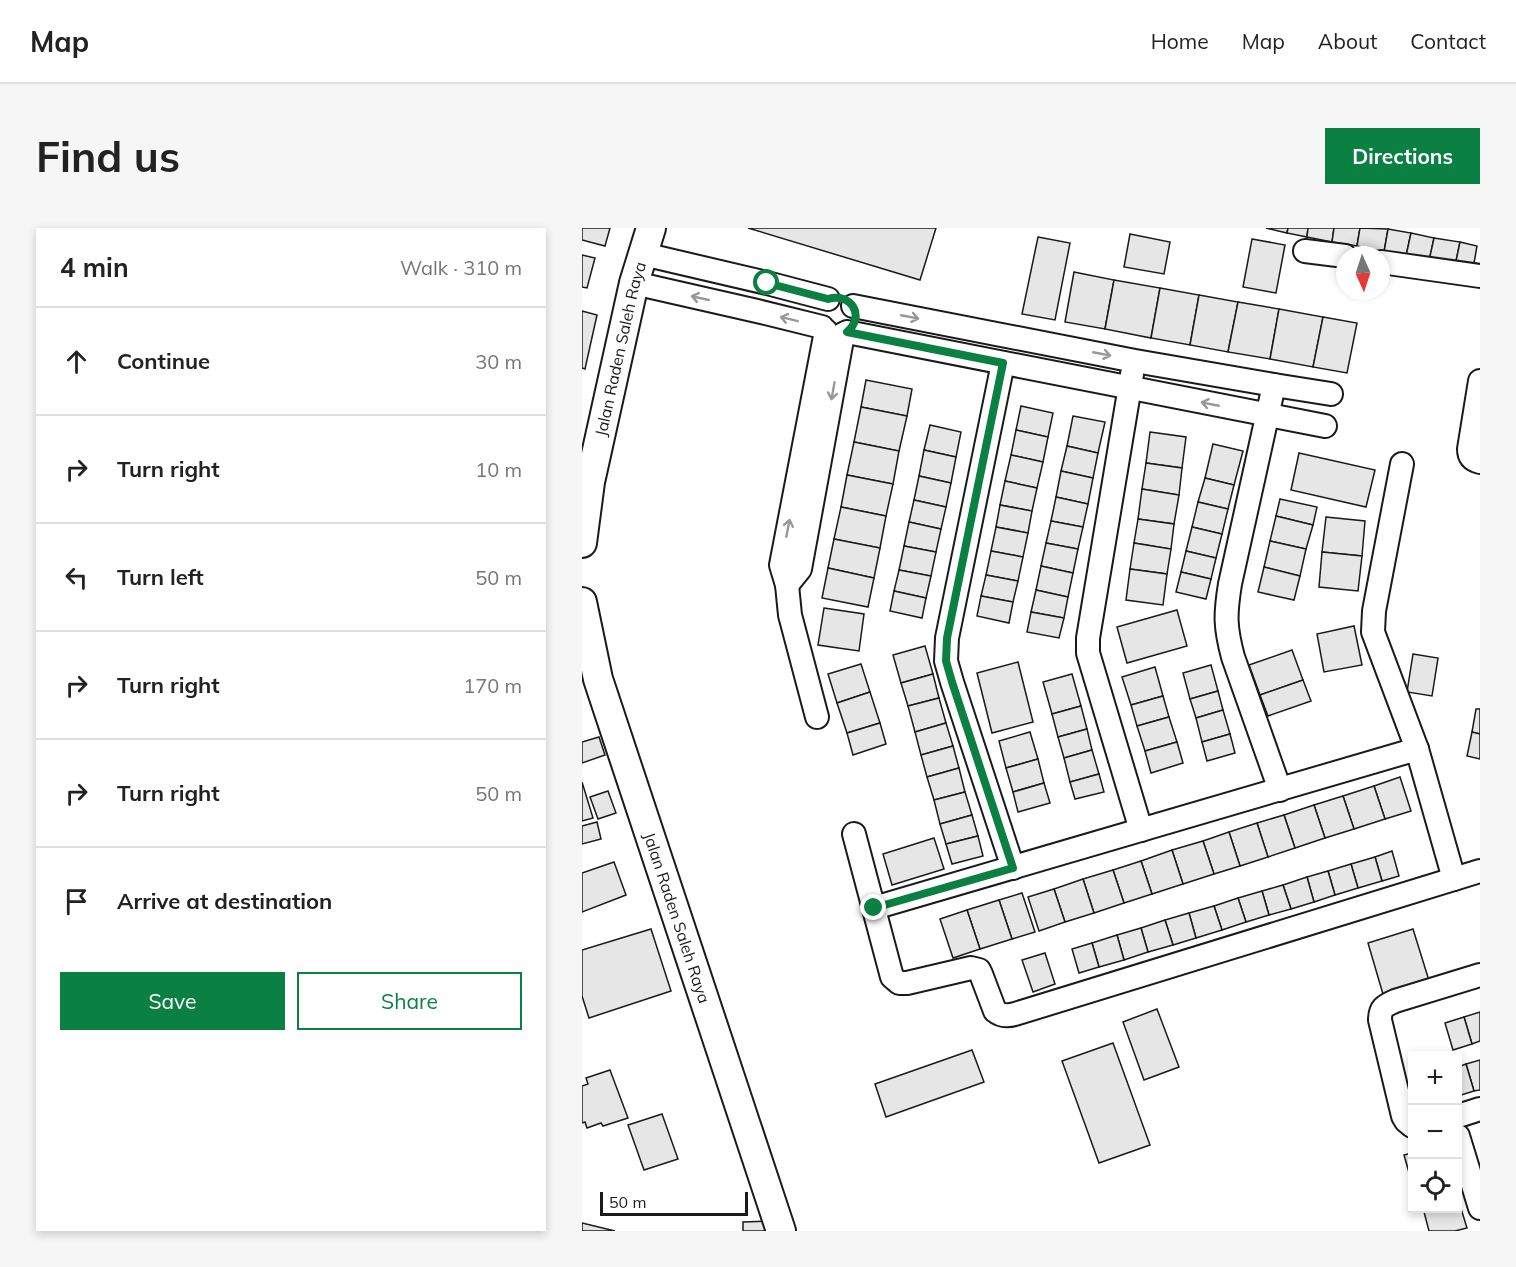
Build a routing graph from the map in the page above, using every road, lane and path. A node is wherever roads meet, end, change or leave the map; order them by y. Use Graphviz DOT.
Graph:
graph roads {
  1 [pos="647,241"];
  2 [pos="1305,251"];
  3 [pos="1336,255"];
  4 [pos="1390,263"];
  5 [pos="1480,276"];
  6 [pos="634,283"];
  7 [pos="828,299"];
  8 [pos="853,306"];
  9 [pos="834,331"];
  10 [pos="1135,361"];
  11 [pos="1003,363"];
  12 [pos="1480,381"];
  13 [pos="1274,385"];
  14 [pos="1130,388"];
  15 [pos="1331,394"];
  16 [pos="1267,415"];
  17 [pos="1325,426"];
  18 [pos="1475,459"];
  19 [pos="1402,464"];
  20 [pos="582,543"];
  21 [pos="582,602"];
  22 [pos="817,717"];
  23 [pos="1417,749"];
  24 [pos="1280,790"];
  25 [pos="1141,830"];
  26 [pos="854,834"];
  27 [pos="1013,868"];
  28 [pos="1480,871"];
  29 [pos="1454,879"];
  30 [pos="874,908"];
  31 [pos="1480,975"];
  32 [pos="1480,1109"];
  33 [pos="1462,1115"];
  34 [pos="1408,1122"];
  35 [pos="1462,1149"];
  36 [pos="1480,1208"];
  37 [pos="781,1231"];
  1 -- 6 [label="main road, Jalan Raden Saleh Raya"];
  1 -- 7 [label="street"];
  2 -- 3 [label="street"];
  4 -- 5 [label="street"];
  9 -- 6 [label="street, one-way"];
  6 -- 20 [label="main road, Jalan Raden Saleh Raya"];
  7 -- 8 [label="street"];
  7 -- 9 [label="street"];
  8 -- 9 [label="street"];
  8 -- 10 [label="street, one-way"];
  9 -- 11 [label="street"];
  9 -- 22 [label="street"];
  10 -- 13 [label="street"];
  10 -- 14 [label="street"];
  11 -- 14 [label="street"];
  11 -- 27 [label="street"];
  12 -- 18 [label="street"];
  13 -- 15 [label="street"];
  13 -- 16 [label="street"];
  16 -- 14 [label="street, one-way"];
  14 -- 25 [label="street"];
  16 -- 17 [label="street"];
  16 -- 24 [label="street"];
  19 -- 23 [label="street"];
  21 -- 37 [label="main road, Jalan Raden Saleh Raya"];
  23 -- 24 [label="street"];
  23 -- 29 [label="street"];
  24 -- 25 [label="street"];
  25 -- 27 [label="street"];
  26 -- 30 [label="street"];
  27 -- 30 [label="street"];
  28 -- 29 [label="street"];
  29 -- 30 [label="street"];
  31 -- 34 [label="street"];
  32 -- 33 [label="street"];
  35 -- 36 [label="street"];
}
